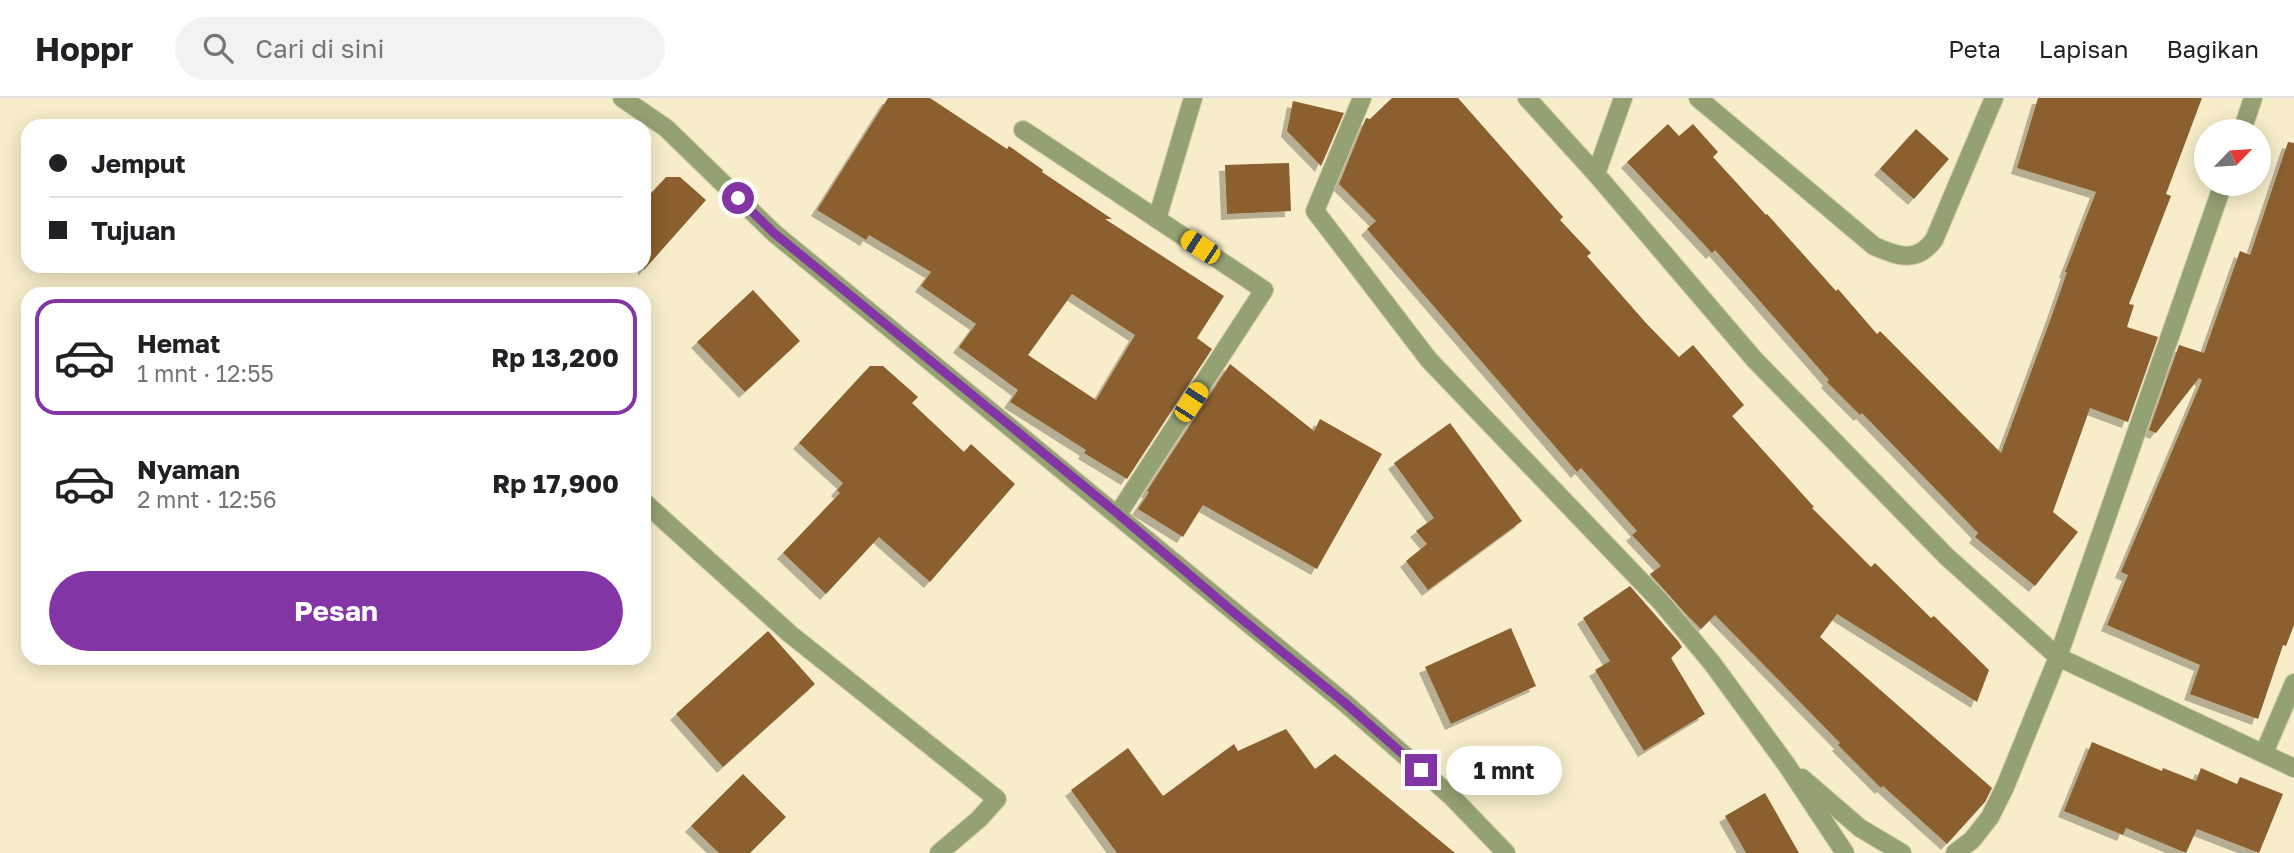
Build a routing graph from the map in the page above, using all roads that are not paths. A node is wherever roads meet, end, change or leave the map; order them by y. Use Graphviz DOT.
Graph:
graph roads {
  1 [pos="622,98"];
  2 [pos="1193,98"];
  3 [pos="1362,98"];
  4 [pos="1527,98"];
  5 [pos="1623,98"];
  6 [pos="1698,98"];
  7 [pos="1994,98"];
  8 [pos="2253,98"];
  9 [pos="2246,119"];
  10 [pos="1023,130"];
  11 [pos="1597,174"];
  12 [pos="2219,196"];
  13 [pos="1157,219"];
  14 [pos="651,508"];
  15 [pos="1118,514"];
  16 [pos="2058,657"];
  17 [pos="2294,683"];
  18 [pos="2264,754"];
  19 [pos="1786,764"];
  20 [pos="2294,768"];
  21 [pos="939,853"];
  22 [pos="1506,853"];
  23 [pos="1845,853"];
  24 [pos="1902,853"];
  25 [pos="1955,853"];
  1 -- 15 [label="street"];
  2 -- 13 [label="street"];
  3 -- 19 [label="street"];
  4 -- 11 [label="street"];
  5 -- 11 [label="street"];
  6 -- 7 [label="street"];
  8 -- 9 [label="street"];
  10 -- 13 [label="street"];
  11 -- 16 [label="street"];
  12 -- 16 [label="street"];
  13 -- 15 [label="street"];
  14 -- 21 [label="street"];
  15 -- 22 [label="street"];
  16 -- 18 [label="street"];
  16 -- 25 [label="street"];
  17 -- 18 [label="street"];
  18 -- 20 [label="street"];
  19 -- 23 [label="street"];
  19 -- 24 [label="street"];
}
